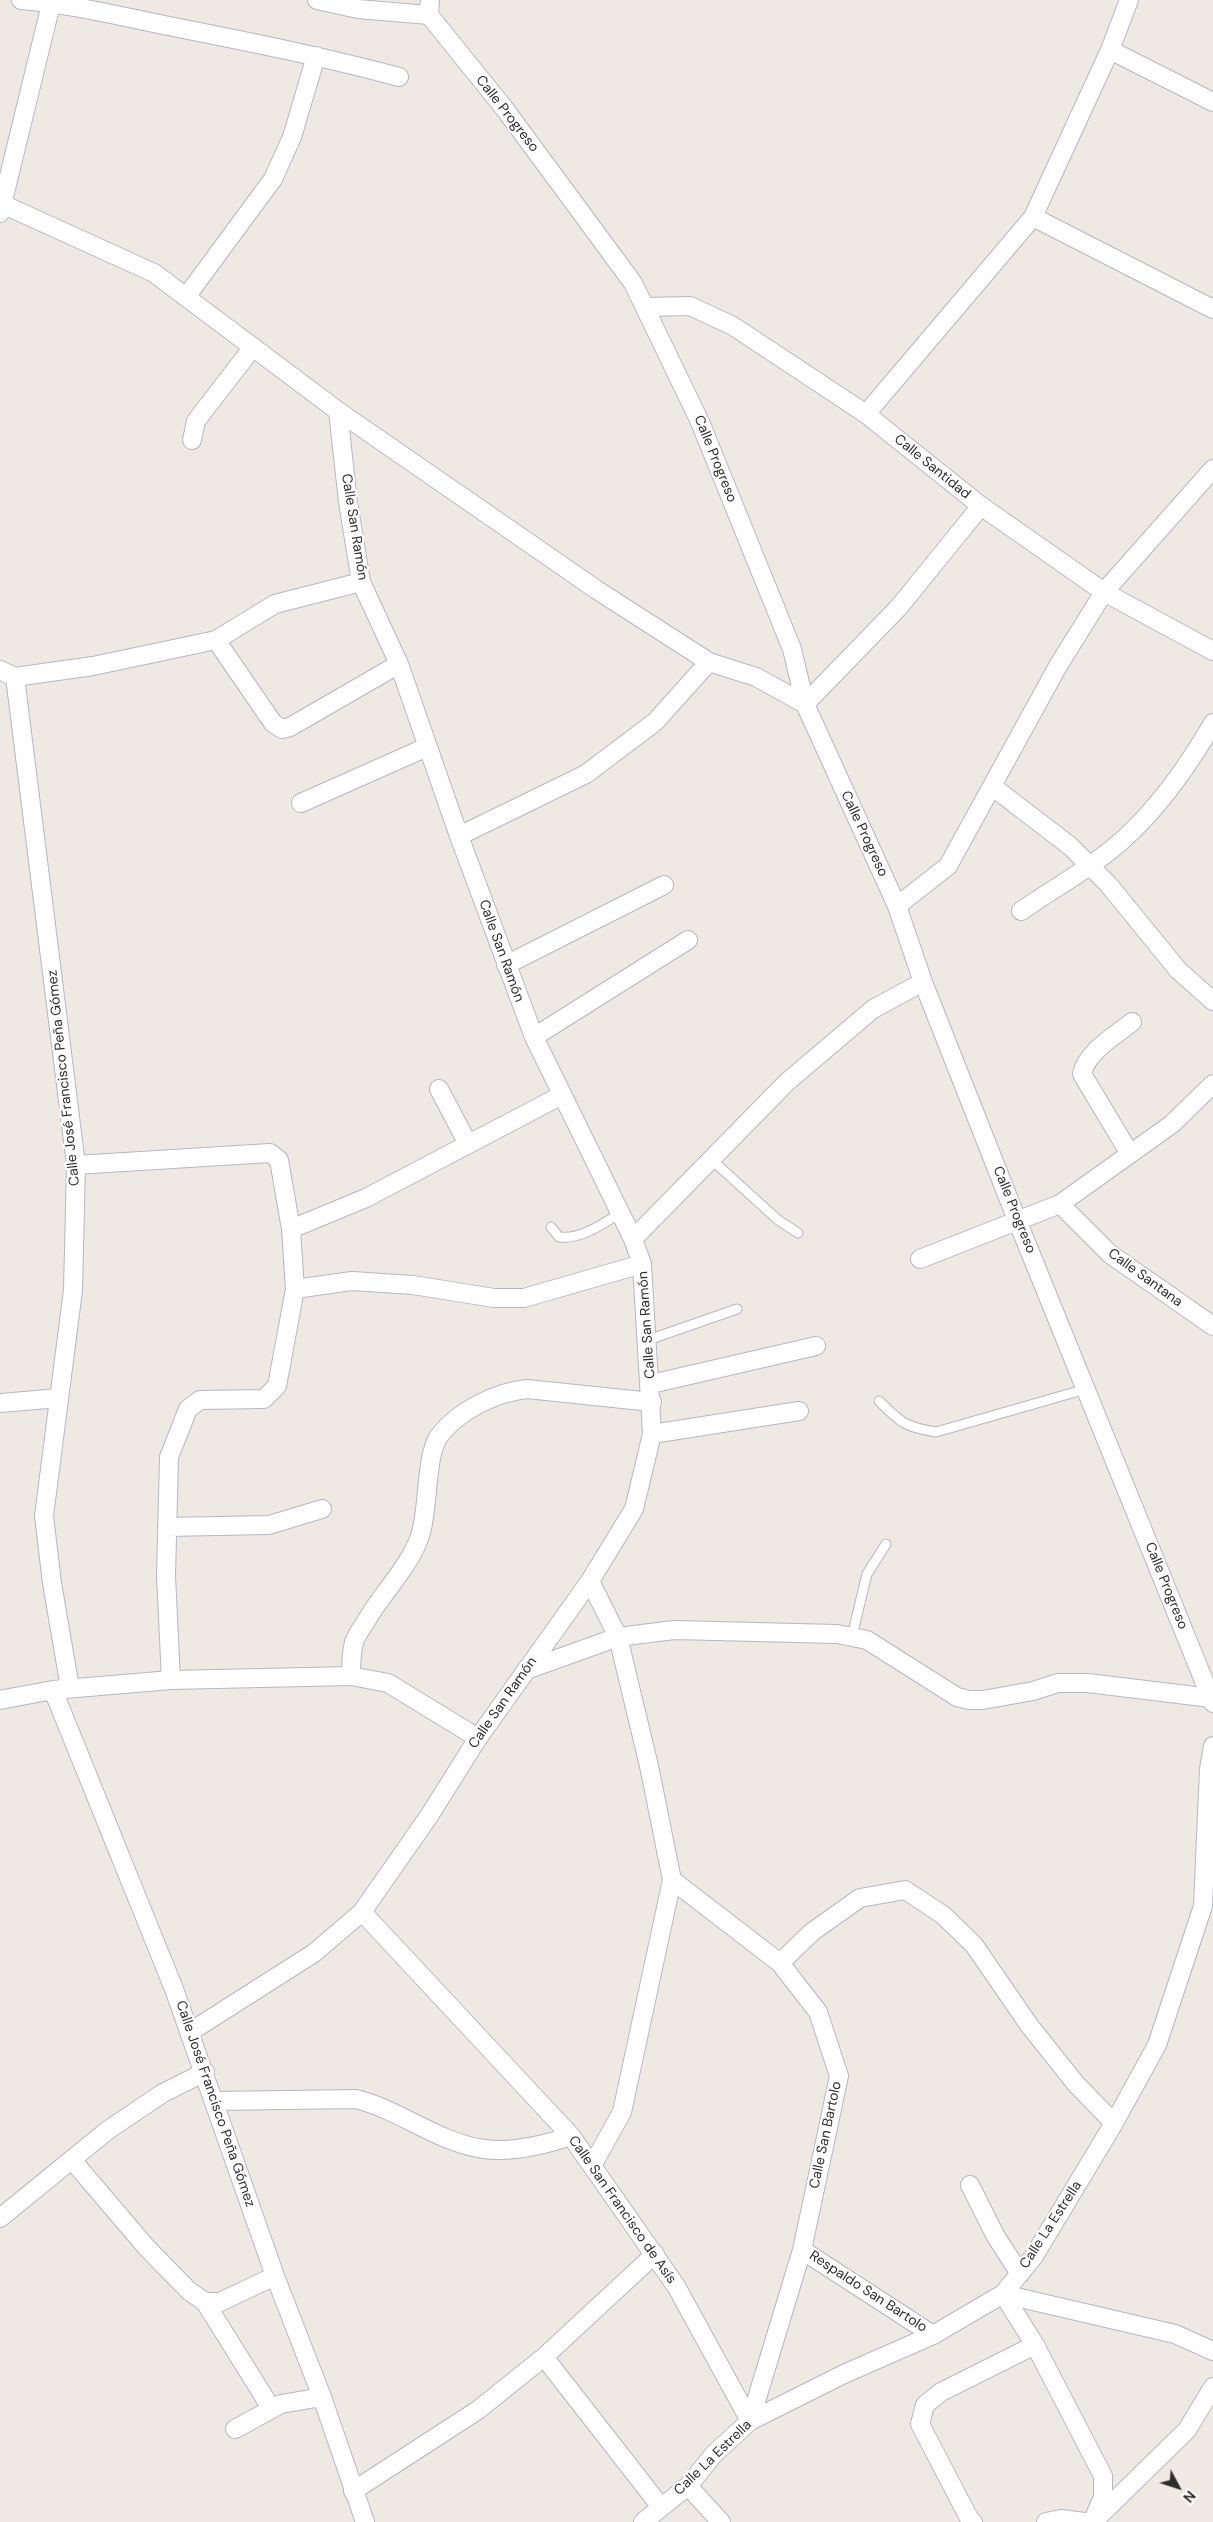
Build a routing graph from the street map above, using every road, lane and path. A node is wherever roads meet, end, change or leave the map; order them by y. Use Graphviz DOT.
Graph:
graph roads {
  1 [pos="21,0"];
  2 [pos="317,0"];
  3 [pos="1129,0"];
  4 [pos="52,1"];
  5 [pos="429,8"];
  6 [pos="1110,50"];
  7 [pos="316,56"];
  8 [pos="399,77"];
  9 [pos="1213,102"];
  10 [pos="1,207"];
  11 [pos="1032,217"];
  12 [pos="186,297"];
  13 [pos="645,307"];
  14 [pos="1213,309"];
  15 [pos="253,347"];
  16 [pos="338,410"];
  17 [pos="866,414"];
  18 [pos="192,440"];
  19 [pos="1213,469"];
  20 [pos="981,506"];
  21 [pos="361,582"];
  22 [pos="1104,592"];
  23 [pos="216,640"];
  24 [pos="1213,651"];
  25 [pos="709,662"];
  26 [pos="399,664"];
  27 [pos="8,674"];
  28 [pos="805,704"];
  29 [pos="1213,723"];
  30 [pos="428,746"];
  31 [pos="993,787"];
  32 [pos="301,803"];
  33 [pos="459,836"];
  34 [pos="1088,866"];
  35 [pos="664,885"];
  36 [pos="897,906"];
  37 [pos="1021,911"];
  38 [pos="688,940"];
  39 [pos="506,965"];
  40 [pos="923,982"];
  41 [pos="1213,1001"];
  42 [pos="1132,1022"];
  43 [pos="534,1037"];
  44 [pos="1213,1084"];
  45 [pos="439,1089"];
  46 [pos="562,1095"];
  47 [pos="468,1144"];
  48 [pos="1130,1154"];
  49 [pos="712,1160"];
  50 [pos="76,1165"];
  51 [pos="1060,1204"];
  52 [pos="620,1213"];
  53 [pos="1017,1220"];
  54 [pos="551,1227"];
  55 [pos="291,1229"];
  56 [pos="798,1233"];
  57 [pos="634,1239"];
  58 [pos="920,1259"];
  59 [pos="642,1264"];
  60 [pos="295,1289"];
  61 [pos="737,1309"];
  62 [pos="1213,1326"];
  63 [pos="648,1340"];
  64 [pos="816,1346"];
  65 [pos="651,1384"];
  66 [pos="1086,1388"];
  67 [pos="59,1398"];
  68 [pos="879,1401"];
  69 [pos="652,1402"];
  70 [pos="0,1403"];
  71 [pos="799,1411"];
  72 [pos="652,1434"];
  73 [pos="322,1509"];
  74 [pos="167,1527"];
  75 [pos="886,1544"];
  76 [pos="590,1582"];
  77 [pos="852,1636"];
  78 [pos="618,1637"];
  79 [pos="526,1670"];
  80 [pos="350,1676"];
  81 [pos="171,1680"];
  82 [pos="61,1689"];
  83 [pos="0,1700"];
  84 [pos="1212,1700"];
  85 [pos="478,1738"];
  86 [pos="1213,1746"];
  87 [pos="672,1880"];
  88 [pos="362,1912"];
  89 [pos="780,1963"];
  90 [pos="190,2032"];
  91 [pos="205,2072"];
  92 [pos="214,2101"];
  93 [pos="1114,2124"];
  94 [pos="571,2136"];
  95 [pos="72,2160"];
  96 [pos="593,2164"];
  97 [pos="970,2185"];
  98 [pos="0,2218"];
  99 [pos="802,2250"];
  100 [pos="655,2254"];
  101 [pos="1020,2274"];
  102 [pos="275,2276"];
  103 [pos="1003,2294"];
  104 [pos="205,2302"];
  105 [pos="933,2334"];
  106 [pos="1035,2345"];
  107 [pos="1213,2351"];
  108 [pos="544,2357"];
  109 [pos="1213,2387"];
  110 [pos="322,2397"];
  111 [pos="270,2408"];
  112 [pos="750,2421"];
  113 [pos="235,2430"];
  114 [pos="688,2486"];
  115 [pos="354,2491"];
  116 [pos="662,2507"];
  117 [pos="365,2522"];
  118 [pos="643,2522"];
  119 [pos="721,2522"];
  120 [pos="973,2522"];
  121 [pos="1046,2522"];
  122 [pos="1084,2522"];
  123 [pos="1092,2522"];
  1 -- 4 [label="street"];
  2 -- 5 [label="street"];
  3 -- 6 [label="street"];
  4 -- 7 [label="street"];
  4 -- 10 [label="street"];
  5 -- 13 [label="street, Calle Progreso"];
  6 -- 9 [label="street"];
  6 -- 11 [label="street"];
  7 -- 8 [label="street"];
  7 -- 12 [label="street"];
  10 -- 12 [label="street"];
  11 -- 14 [label="street"];
  11 -- 17 [label="street"];
  12 -- 15 [label="street"];
  13 -- 17 [label="street, Calle Santidad"];
  13 -- 28 [label="street, Calle Progreso"];
  15 -- 16 [label="street"];
  15 -- 18 [label="street"];
  16 -- 21 [label="street, Calle San Ramón"];
  16 -- 25 [label="street"];
  17 -- 20 [label="street, Calle Santidad"];
  19 -- 22 [label="street"];
  20 -- 22 [label="street, Calle Santidad"];
  20 -- 28 [label="street"];
  21 -- 23 [label="street"];
  21 -- 26 [label="street, Calle San Ramón"];
  22 -- 24 [label="street, Calle Santidad"];
  22 -- 31 [label="street"];
  23 -- 26 [label="street"];
  23 -- 27 [label="street"];
  25 -- 28 [label="street"];
  25 -- 33 [label="street"];
  26 -- 30 [label="street, Calle San Ramón"];
  27 -- 50 [label="street, Calle José Francisco Peña Gómez"];
  28 -- 36 [label="street, Calle Progreso"];
  29 -- 34 [label="street"];
  30 -- 32 [label="street"];
  30 -- 33 [label="street, Calle San Ramón"];
  31 -- 34 [label="street"];
  31 -- 36 [label="street"];
  33 -- 39 [label="street, Calle San Ramón"];
  34 -- 37 [label="street"];
  34 -- 41 [label="street"];
  35 -- 39 [label="street"];
  36 -- 40 [label="street, Calle Progreso"];
  38 -- 43 [label="street"];
  39 -- 43 [label="street, Calle San Ramón"];
  40 -- 49 [label="street"];
  40 -- 53 [label="street, Calle Progreso"];
  42 -- 48 [label="street"];
  43 -- 46 [label="street, Calle San Ramón"];
  44 -- 48 [label="street"];
  45 -- 47 [label="street"];
  46 -- 47 [label="street"];
  46 -- 52 [label="street, Calle San Ramón"];
  47 -- 55 [label="street"];
  48 -- 51 [label="street"];
  49 -- 56 [label="lane"];
  49 -- 57 [label="street"];
  50 -- 55 [label="street"];
  50 -- 67 [label="street, Calle José Francisco Peña Gómez"];
  51 -- 53 [label="street"];
  51 -- 62 [label="street, Calle Santana"];
  52 -- 54 [label="lane"];
  52 -- 57 [label="street, Calle San Ramón"];
  53 -- 58 [label="street"];
  53 -- 66 [label="street, Calle Progreso"];
  55 -- 60 [label="street"];
  57 -- 59 [label="street, Calle San Ramón"];
  59 -- 60 [label="street"];
  59 -- 63 [label="street, Calle San Ramón"];
  60 -- 74 [label="street"];
  61 -- 63 [label="lane"];
  63 -- 65 [label="street, Calle San Ramón"];
  64 -- 65 [label="street"];
  65 -- 69 [label="street, Calle San Ramón"];
  66 -- 68 [label="lane"];
  66 -- 84 [label="street, Calle Progreso"];
  67 -- 70 [label="street"];
  67 -- 82 [label="street, Calle José Francisco Peña Gómez"];
  69 -- 72 [label="street, Calle San Ramón"];
  69 -- 80 [label="street"];
  71 -- 72 [label="street"];
  72 -- 76 [label="street, Calle San Ramón"];
  73 -- 74 [label="street"];
  74 -- 81 [label="street"];
  75 -- 77 [label="lane"];
  76 -- 78 [label="street"];
  76 -- 79 [label="street, Calle San Ramón"];
  77 -- 78 [label="street"];
  77 -- 84 [label="street"];
  78 -- 79 [label="street"];
  78 -- 87 [label="street"];
  79 -- 85 [label="street, Calle San Ramón"];
  80 -- 81 [label="street"];
  80 -- 85 [label="street"];
  81 -- 82 [label="street"];
  82 -- 83 [label="street"];
  82 -- 90 [label="street, Calle José Francisco Peña Gómez"];
  85 -- 88 [label="street, Calle San Ramón"];
  86 -- 93 [label="street, Calle La Estrella"];
  87 -- 89 [label="street, Calle San Bartolo"];
  87 -- 96 [label="street"];
  88 -- 90 [label="street, Calle San Ramón"];
  88 -- 94 [label="street, Calle San Francisco de Asís"];
  89 -- 93 [label="street"];
  89 -- 99 [label="street, Calle San Bartolo"];
  90 -- 91 [label="street, Calle José Francisco Peña Gómez"];
  91 -- 92 [label="street, Calle José Francisco Peña Gómez"];
  91 -- 95 [label="street"];
  92 -- 94 [label="street"];
  92 -- 102 [label="street, Calle José Francisco Peña Gómez"];
  93 -- 101 [label="street, Calle La Estrella"];
  94 -- 96 [label="street, Calle San Francisco de Asís"];
  95 -- 98 [label="street"];
  95 -- 104 [label="street"];
  96 -- 100 [label="street, Calle San Francisco de Asís"];
  97 -- 101 [label="street"];
  99 -- 105 [label="street, Respaldo San Bartolo"];
  99 -- 112 [label="street, Calle San Bartolo"];
  100 -- 108 [label="street"];
  100 -- 112 [label="street, Calle San Francisco de Asís"];
  101 -- 103 [label="street, Calle La Estrella"];
  102 -- 104 [label="street"];
  102 -- 110 [label="street, Calle José Francisco Peña Gómez"];
  103 -- 105 [label="street, Calle La Estrella"];
  103 -- 106 [label="street"];
  103 -- 107 [label="street"];
  104 -- 111 [label="street"];
  105 -- 112 [label="street, Calle La Estrella"];
  106 -- 120 [label="street"];
  106 -- 123 [label="street"];
  108 -- 115 [label="street"];
  108 -- 116 [label="street"];
  109 -- 123 [label="street"];
  110 -- 111 [label="street"];
  110 -- 115 [label="street, Calle José Francisco Peña Gómez"];
  111 -- 113 [label="street"];
  112 -- 114 [label="street, Calle La Estrella"];
  114 -- 116 [label="street, Calle La Estrella"];
  114 -- 119 [label="street"];
  115 -- 117 [label="street, Calle José Francisco Peña Gómez"];
  116 -- 118 [label="street, Calle La Estrella"];
  121 -- 122 [label="street"];
}
